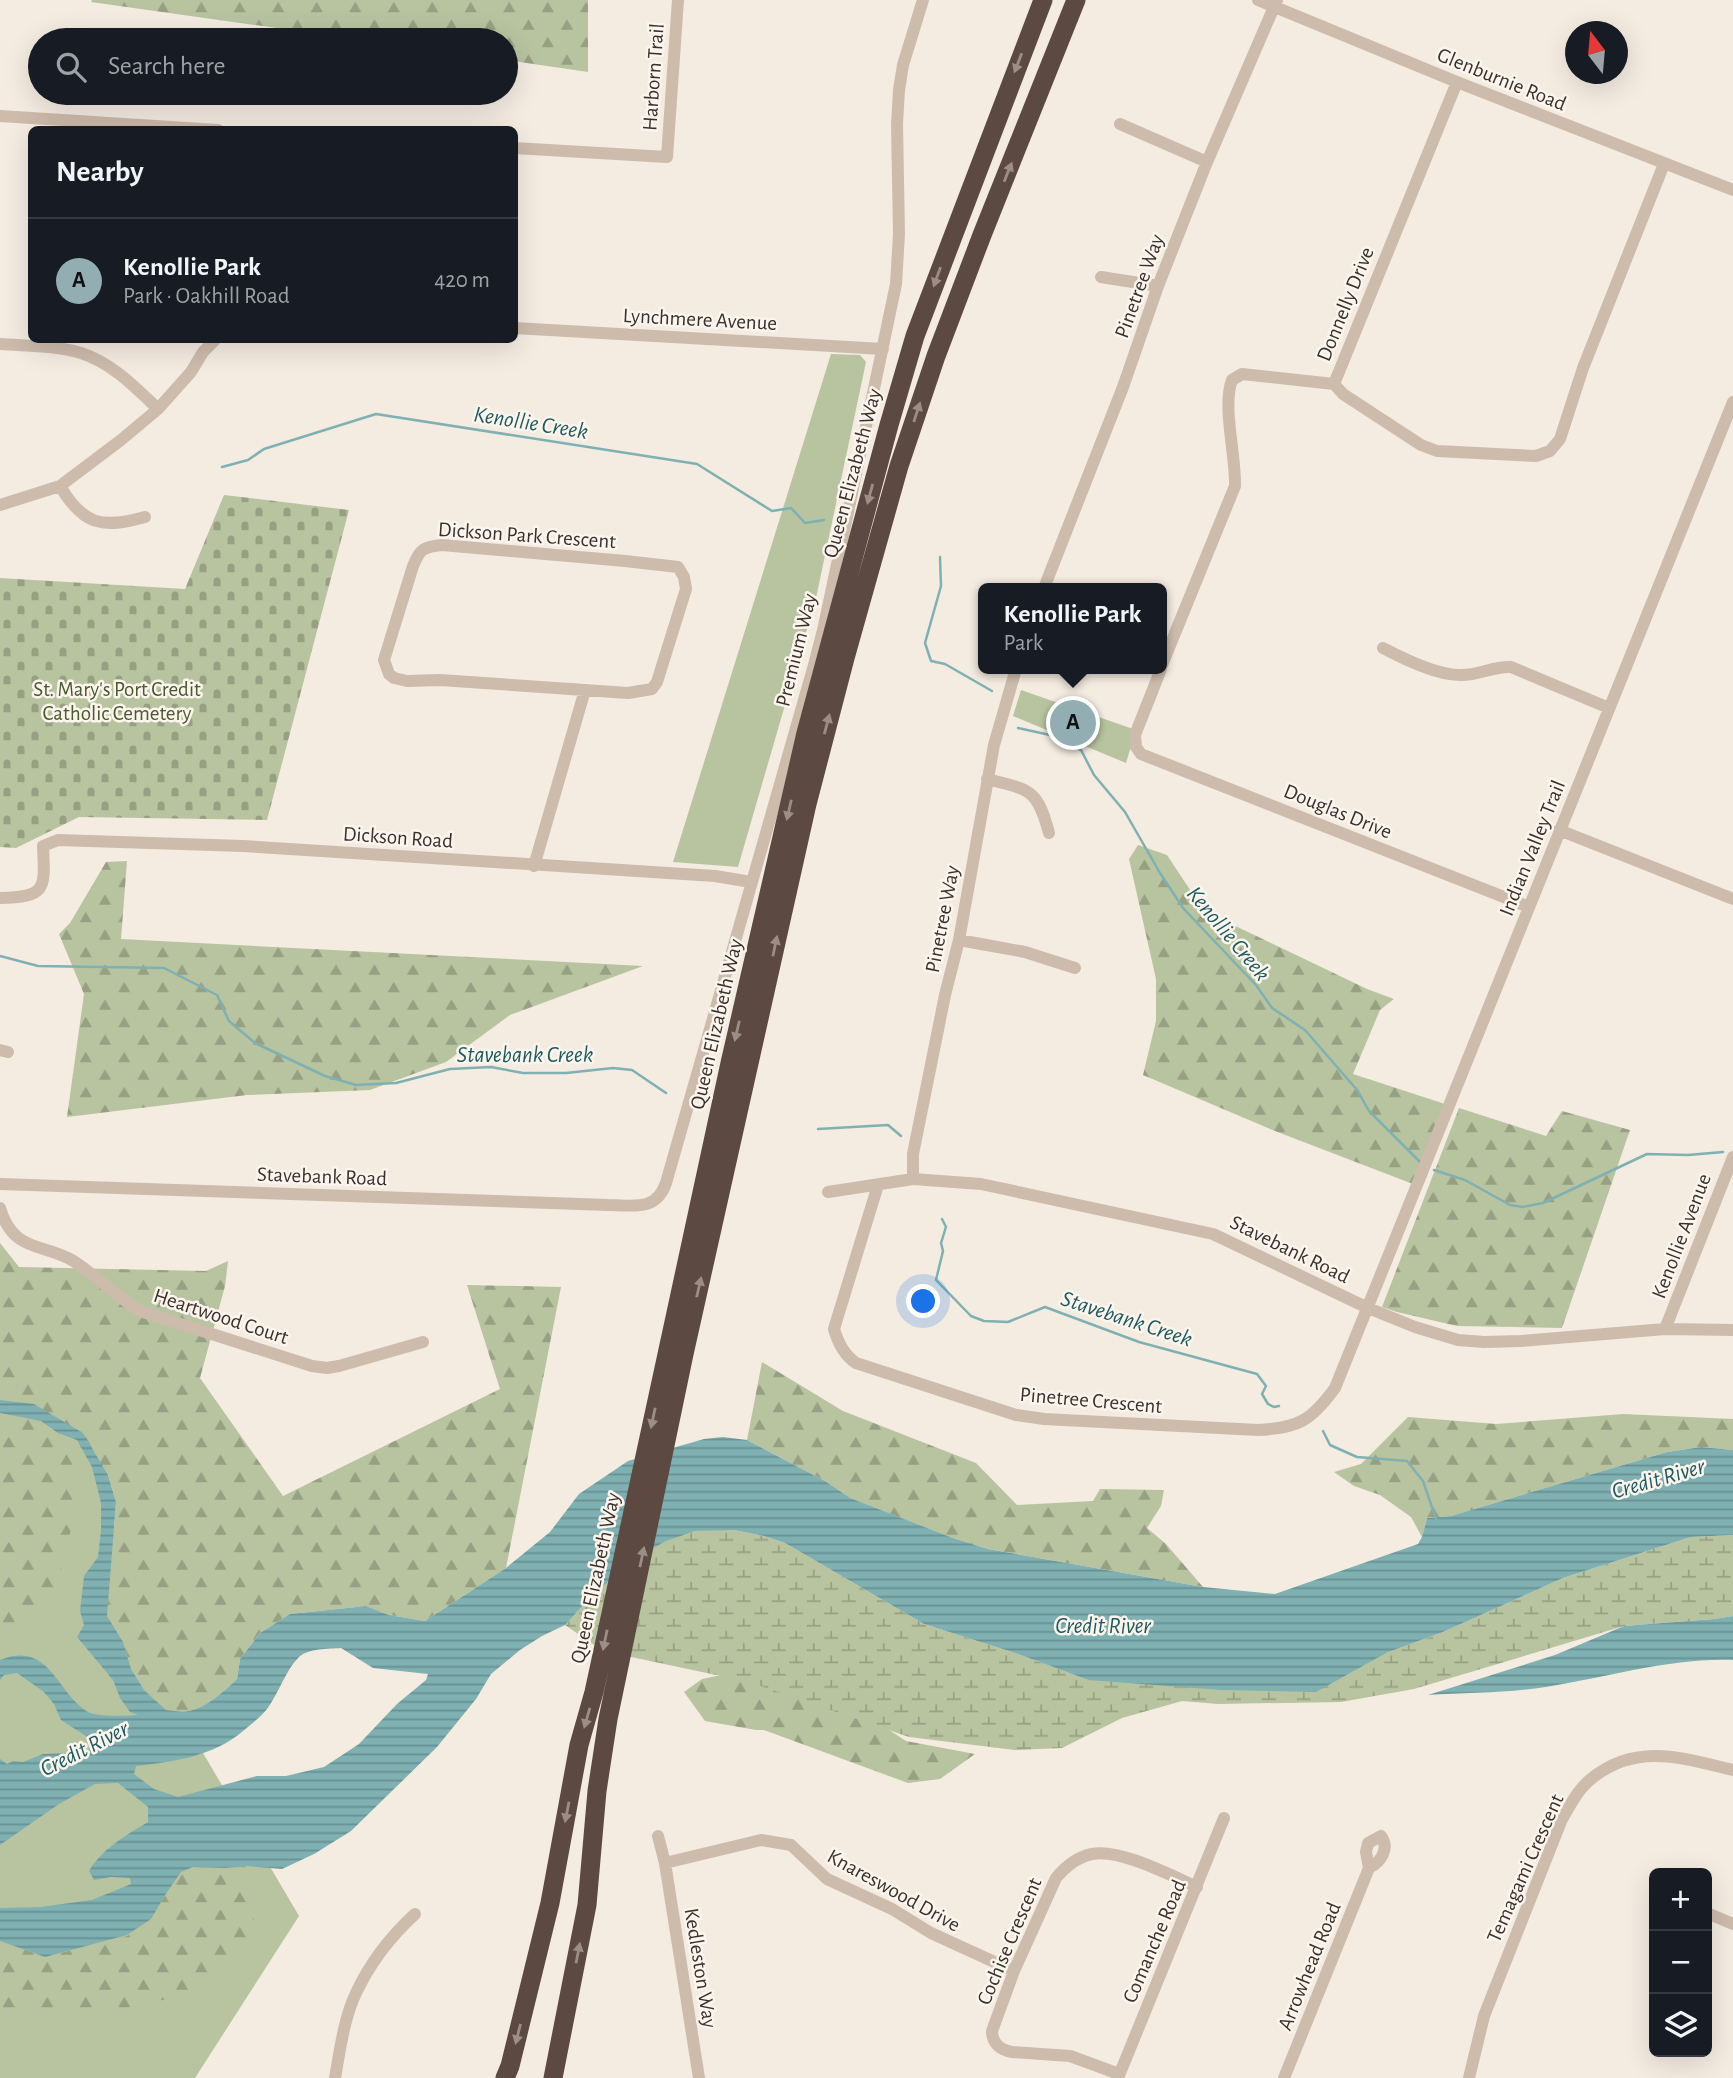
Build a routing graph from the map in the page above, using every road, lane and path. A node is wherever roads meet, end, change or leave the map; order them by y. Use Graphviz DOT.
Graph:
graph roads {
  1 [pos="678,0"];
  2 [pos="923,0"];
  3 [pos="1043,0"];
  4 [pos="1076,0"];
  5 [pos="1086,0"];
  6 [pos="1258,0"];
  7 [pos="1275,3"];
  8 [pos="1063,36"];
  9 [pos="1458,82"];
  10 [pos="0,116"];
  11 [pos="1120,124"];
  12 [pos="156,126"];
  13 [pos="518,148"];
  14 [pos="1207,162"];
  15 [pos="1664,164"];
  16 [pos="1733,190"];
  17 [pos="1101,277"];
  18 [pos="1158,286"];
  19 [pos="518,328"];
  20 [pos="212,343"];
  21 [pos="0,344"];
  22 [pos="883,349"];
  23 [pos="1334,384"];
  24 [pos="1733,402"];
  25 [pos="159,410"];
  26 [pos="60,486"];
  27 [pos="0,505"];
  28 [pos="145,517"];
  29 [pos="1046,583"];
  30 [pos="1383,648"];
  31 [pos="1167,652"];
  32 [pos="1015,674"];
  33 [pos="1158,674"];
  34 [pos="585,690"];
  35 [pos="1609,708"];
  36 [pos="988,779"];
  37 [pos="1559,830"];
  38 [pos="1049,833"];
  39 [pos="534,866"];
  40 [pos="751,882"];
  41 [pos="0,898"];
  42 [pos="1733,899"];
  43 [pos="1529,907"];
  44 [pos="959,940"];
  45 [pos="1075,968"];
  46 [pos="1733,1157"];
  47 [pos="913,1179"];
  48 [pos="0,1184"];
  49 [pos="878,1185"];
  50 [pos="828,1192"];
  51 [pos="643,1205"];
  52 [pos="0,1208"];
  53 [pos="1367,1308"];
  54 [pos="1665,1329"];
  55 [pos="1733,1330"];
  56 [pos="424,1342"];
  57 [pos="676,1352"];
  58 [pos="604,1694"];
  59 [pos="1733,1770"];
  60 [pos="1224,1818"];
  61 [pos="658,1836"];
  62 [pos="665,1863"];
  63 [pos="1369,1868"];
  64 [pos="1197,1887"];
  65 [pos="415,1914"];
  66 [pos="1712,1915"];
  67 [pos="1733,1924"];
  68 [pos="1014,1971"];
  69 [pos="1118,2076"];
  70 [pos="335,2078"];
  71 [pos="505,2078"];
  72 [pos="553,2078"];
  73 [pos="699,2078"];
  74 [pos="1284,2078"];
  75 [pos="1469,2078"];
  1 -- 13 [label="street, Harborn Trail"];
  2 -- 22 [label="street, Premium Way"];
  3 -- 57 [label="highway, Queen Elizabeth Way, one-way"];
  4 -- 8 [label="highway, Queen Elizabeth Way"];
  5 -- 8 [label="highway"];
  6 -- 7 [label="street, Glenburnie Road"];
  7 -- 9 [label="street, Glenburnie Road"];
  7 -- 14 [label="street, Pinetree Way"];
  57 -- 8 [label="highway, Queen Elizabeth Way, one-way"];
  9 -- 15 [label="street, Glenburnie Road"];
  9 -- 23 [label="street, Donnelly Drive"];
  10 -- 12 [label="street"];
  11 -- 14 [label="street"];
  14 -- 18 [label="street, Pinetree Way"];
  15 -- 16 [label="street, Glenburnie Road"];
  15 -- 23 [label="street, Donnelly Drive"];
  17 -- 18 [label="street"];
  18 -- 29 [label="street, Pinetree Way"];
  19 -- 22 [label="street, Lynchmere Avenue"];
  20 -- 25 [label="street"];
  21 -- 25 [label="street"];
  22 -- 40 [label="street, Premium Way"];
  23 -- 31 [label="street"];
  24 -- 35 [label="street, Indian Valley Trail"];
  25 -- 26 [label="street"];
  26 -- 27 [label="street"];
  26 -- 28 [label="street"];
  30 -- 35 [label="street"];
  32 -- 36 [label="street, Pinetree Way"];
  33 -- 43 [label="street, Douglas Drive"];
  34 -- 34 [label="street, Dickson Park Crescent"];
  34 -- 39 [label="street"];
  35 -- 37 [label="street, Indian Valley Trail"];
  36 -- 38 [label="street"];
  36 -- 44 [label="street, Pinetree Way"];
  37 -- 42 [label="street"];
  37 -- 43 [label="street, Indian Valley Trail"];
  39 -- 40 [label="street, Dickson Road"];
  39 -- 41 [label="street, Dickson Road"];
  40 -- 51 [label="street, Premium Way"];
  43 -- 53 [label="street, Indian Valley Trail"];
  44 -- 45 [label="street"];
  44 -- 47 [label="street, Pinetree Way"];
  46 -- 54 [label="street, Kenollie Avenue"];
  47 -- 49 [label="street, Stavebank Road"];
  47 -- 53 [label="street, Stavebank Road"];
  48 -- 51 [label="street, Stavebank Road"];
  49 -- 50 [label="street, Stavebank Road"];
  49 -- 53 [label="street, Pinetree Crescent"];
  52 -- 56 [label="street, Heartwood Court"];
  53 -- 54 [label="street, Stavebank Road"];
  54 -- 55 [label="street, Stavebank Road"];
  57 -- 58 [label="highway, Queen Elizabeth Way"];
  58 -- 71 [label="highway, Queen Elizabeth Way, one-way"];
  72 -- 58 [label="highway, Queen Elizabeth Way, one-way"];
  59 -- 75 [label="street, Temagami Crescent"];
  60 -- 64 [label="street, Comanche Road"];
  61 -- 62 [label="street"];
  62 -- 68 [label="street, Knareswood Drive"];
  62 -- 73 [label="street, Kedleston Way"];
  63 -- 74 [label="street, Arrowhead Road"];
  64 -- 68 [label="street, Cochise Crescent"];
  64 -- 69 [label="street, Comanche Road"];
  65 -- 70 [label="street"];
  66 -- 67 [label="street"];
  68 -- 69 [label="street, Cochise Crescent"];
}
